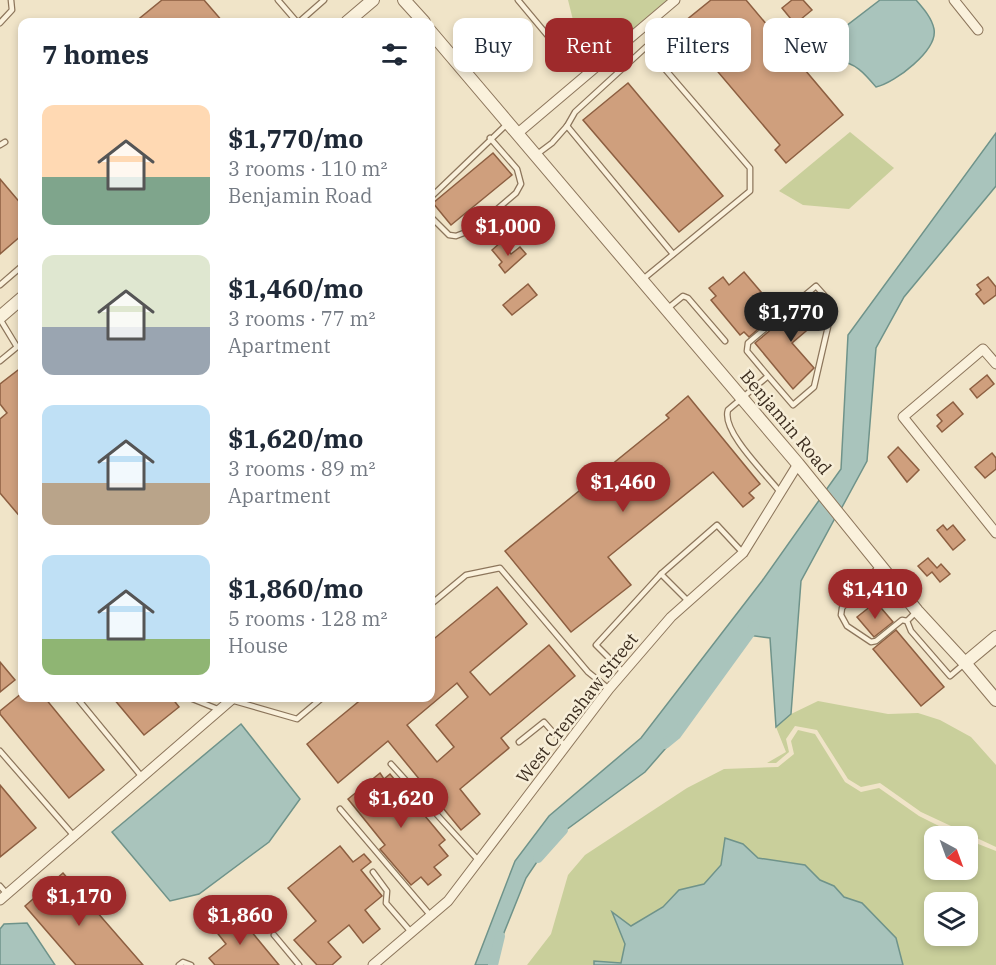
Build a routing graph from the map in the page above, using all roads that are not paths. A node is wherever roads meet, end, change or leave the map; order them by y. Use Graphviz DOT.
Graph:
graph roads {
  1 [pos="11,0"];
  2 [pos="278,0"];
  3 [pos="324,0"];
  4 [pos="373,0"];
  5 [pos="404,0"];
  6 [pos="518,0"];
  7 [pos="675,0"];
  8 [pos="954,0"];
  9 [pos="294,18"];
  10 [pos="303,18"];
  11 [pos="352,18"];
  12 [pos="420,18"];
  13 [pos="0,23"];
  14 [pos="978,30"];
  15 [pos="545,32"];
  16 [pos="435,37"];
  17 [pos="509,122"];
  18 [pos="567,126"];
  19 [pos="518,133"];
  20 [pos="490,138"];
  21 [pos="536,155"];
  22 [pos="435,193"];
  23 [pos="435,221"];
  24 [pos="673,254"];
  25 [pos="18,269"];
  26 [pos="642,280"];
  27 [pos="0,285"];
  28 [pos="18,302"];
  29 [pos="667,309"];
  30 [pos="0,318"];
  31 [pos="724,341"];
  32 [pos="0,361"];
  33 [pos="996,364"];
  34 [pos="768,376"];
  35 [pos="741,397"];
  36 [pos="798,464"];
  37 [pos="780,492"];
  38 [pos="996,533"];
  39 [pos="744,553"];
  40 [pos="879,565"];
  41 [pos="661,574"];
  42 [pos="435,601"];
  43 [pos="688,602"];
  44 [pos="917,611"];
  45 [pos="907,621"];
  46 [pos="996,637"];
  47 [pos="966,663"];
  48 [pos="623,672"];
  49 [pos="609,689"];
  50 [pos="996,700"];
  51 [pos="80,702"];
  52 [pos="200,702"];
  53 [pos="229,702"];
  54 [pos="238,702"];
  55 [pos="317,702"];
  56 [pos="220,710"];
  57 [pos="519,742"];
  58 [pos="566,747"];
  59 [pos="0,751"];
  60 [pos="391,764"];
  61 [pos="142,777"];
  62 [pos="340,809"];
  63 [pos="74,836"];
  64 [pos="479,861"];
  65 [pos="373,872"];
  66 [pos="0,886"];
  67 [pos="4,897"];
  68 [pos="431,916"];
  69 [pos="411,932"];
  70 [pos="274,934"];
  71 [pos="179,965"];
  72 [pos="191,965"];
  73 [pos="299,965"];
  74 [pos="373,965"];
  1 -- 13 [label="lane"];
  2 -- 9 [label="lane"];
  3 -- 10 [label="lane"];
  4 -- 11 [label="street"];
  5 -- 12 [label="street"];
  6 -- 15 [label="lane"];
  7 -- 19 [label="street"];
  8 -- 14 [label="street"];
  16 -- 17 [label="street, Benjamin Road"];
  17 -- 19 [label="street, Benjamin Road"];
  17 -- 20 [label="lane"];
  18 -- 21 [label="lane"];
  18 -- 24 [label="lane"];
  18 -- 24 [label="lane"];
  19 -- 21 [label="street, Benjamin Road"];
  20 -- 22 [label="lane"];
  20 -- 23 [label="lane"];
  21 -- 26 [label="street, Benjamin Road"];
  24 -- 26 [label="lane"];
  25 -- 27 [label="lane"];
  26 -- 29 [label="street, Benjamin Road"];
  28 -- 30 [label="street"];
  29 -- 31 [label="lane"];
  29 -- 35 [label="street, Benjamin Road"];
  30 -- 32 [label="lane"];
  33 -- 38 [label="street"];
  34 -- 34 [label="lane"];
  34 -- 35 [label="lane"];
  35 -- 36 [label="street, Benjamin Road"];
  35 -- 37 [label="lane"];
  36 -- 37 [label="street, West Crenshaw Street"];
  36 -- 40 [label="street, Benjamin Road"];
  37 -- 39 [label="street, West Crenshaw Street"];
  39 -- 41 [label="lane"];
  39 -- 43 [label="street, West Crenshaw Street"];
  40 -- 44 [label="street, Benjamin Road"];
  40 -- 45 [label="lane"];
  41 -- 43 [label="lane"];
  41 -- 48 [label="lane"];
  42 -- 49 [label="lane"];
  43 -- 48 [label="street, West Crenshaw Street"];
  44 -- 45 [label="lane"];
  44 -- 47 [label="street, Benjamin Road"];
  45 -- 47 [label="lane"];
  46 -- 47 [label="street"];
  47 -- 50 [label="street, Benjamin Road"];
  48 -- 49 [label="street, West Crenshaw Street"];
  49 -- 58 [label="street, West Crenshaw Street"];
  51 -- 61 [label="lane"];
  52 -- 56 [label="lane"];
  53 -- 56 [label="street"];
  54 -- 55 [label="lane"];
  56 -- 61 [label="street"];
  57 -- 58 [label="lane"];
  58 -- 64 [label="street, West Crenshaw Street"];
  59 -- 63 [label="lane"];
  60 -- 64 [label="lane"];
  61 -- 63 [label="street"];
  62 -- 68 [label="lane"];
  63 -- 67 [label="street"];
  64 -- 68 [label="street, West Crenshaw Street"];
  65 -- 69 [label="lane"];
  66 -- 67 [label="lane"];
  68 -- 69 [label="street, West Crenshaw Street"];
  69 -- 74 [label="street, West Crenshaw Street"];
  70 -- 73 [label="lane"];
  71 -- 72 [label="lane"];
}
